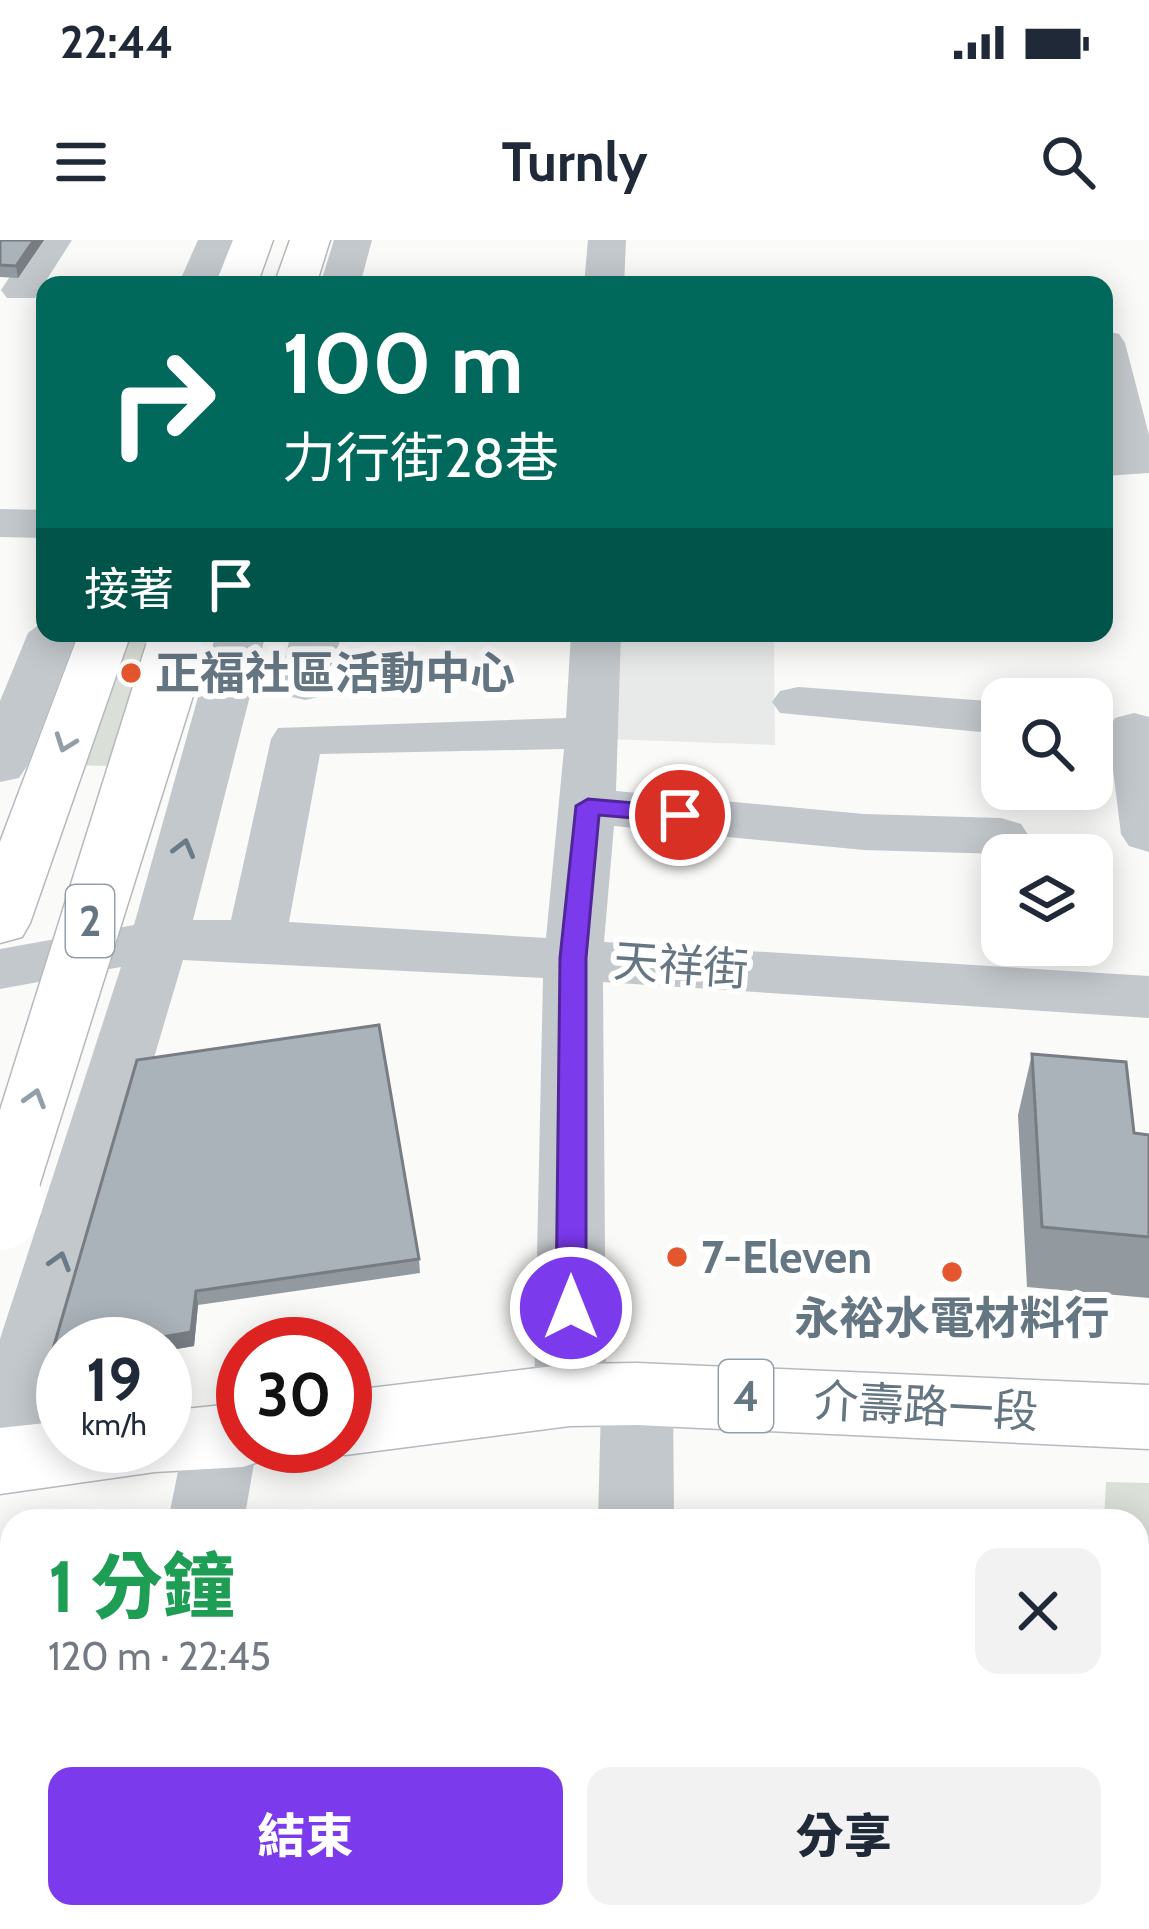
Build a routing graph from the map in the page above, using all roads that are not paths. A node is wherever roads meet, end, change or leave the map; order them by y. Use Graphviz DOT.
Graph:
graph roads {
  1 [pos="53,240"];
  2 [pos="182,240"];
  3 [pos="217,240"];
  4 [pos="253,240"];
  5 [pos="310,240"];
  6 [pos="353,240"];
  7 [pos="372,240"];
  8 [pos="597,242"];
  9 [pos="168,276"];
  10 [pos="202,276"];
  11 [pos="239,276"];
  12 [pos="298,276"];
  13 [pos="343,276"];
  14 [pos="362,276"];
  15 [pos="603,276"];
  16 [pos="22,290"];
  17 [pos="1113,412"];
  18 [pos="1119,463"];
  19 [pos="0,523"];
  20 [pos="36,524"];
  21 [pos="49,642"];
  22 [pos="102,642"];
  23 [pos="178,642"];
  24 [pos="239,642"];
  25 [pos="314,642"];
  26 [pos="596,642"];
  27 [pos="305,685"];
  28 [pos="798,702"];
  29 [pos="981,716"];
  30 [pos="1125,728"];
  31 [pos="591,733"];
  32 [pos="0,766"];
  33 [pos="588,806"];
  34 [pos="1149,834"];
  35 [pos="981,835"];
  36 [pos="0,923"];
  37 [pos="159,940"];
  38 [pos="256,940"];
  39 [pos="573,958"];
  40 [pos="0,969"];
  41 [pos="1149,997"];
  42 [pos="0,1210"];
  43 [pos="604,1395"];
  44 [pos="1149,1417"];
  45 [pos="372,1420"];
  46 [pos="210,1438"];
  47 [pos="36,1454"];
  48 [pos="0,1457"];
  49 [pos="207,1509"];
  50 [pos="633,1509"];
  1 -- 16 [label="street"];
  2 -- 9 [label="street"];
  3 -- 10 [label="street"];
  4 -- 11 [label="main road"];
  5 -- 12 [label="main road"];
  6 -- 13 [label="street"];
  7 -- 14 [label="street"];
  8 -- 15 [label="street"];
  17 -- 18 [label="street"];
  19 -- 20 [label="street"];
  21 -- 32 [label="street"];
  22 -- 36 [label="main road, 2, one-way"];
  42 -- 23 [label="main road, 2, one-way, bridge"];
  37 -- 24 [label="street, one-way"];
  25 -- 27 [label="street"];
  26 -- 31 [label="street"];
  28 -- 29 [label="street"];
  30 -- 34 [label="street"];
  31 -- 33 [label="street"];
  31 -- 38 [label="street"];
  33 -- 35 [label="street"];
  33 -- 39 [label="street"];
  37 -- 38 [label="street, 天祥街"];
  37 -- 40 [label="street, 天祥街"];
  48 -- 37 [label="street, one-way"];
  38 -- 39 [label="street, 天祥街"];
  39 -- 41 [label="street, 天祥街"];
  39 -- 43 [label="street"];
  43 -- 44 [label="main road, 介壽路一段 / 4"];
  43 -- 45 [label="main road, 介壽路一段 / 4"];
  43 -- 50 [label="street"];
  46 -- 49 [label="street"];
  47 -- 48 [label="main road"];
}
